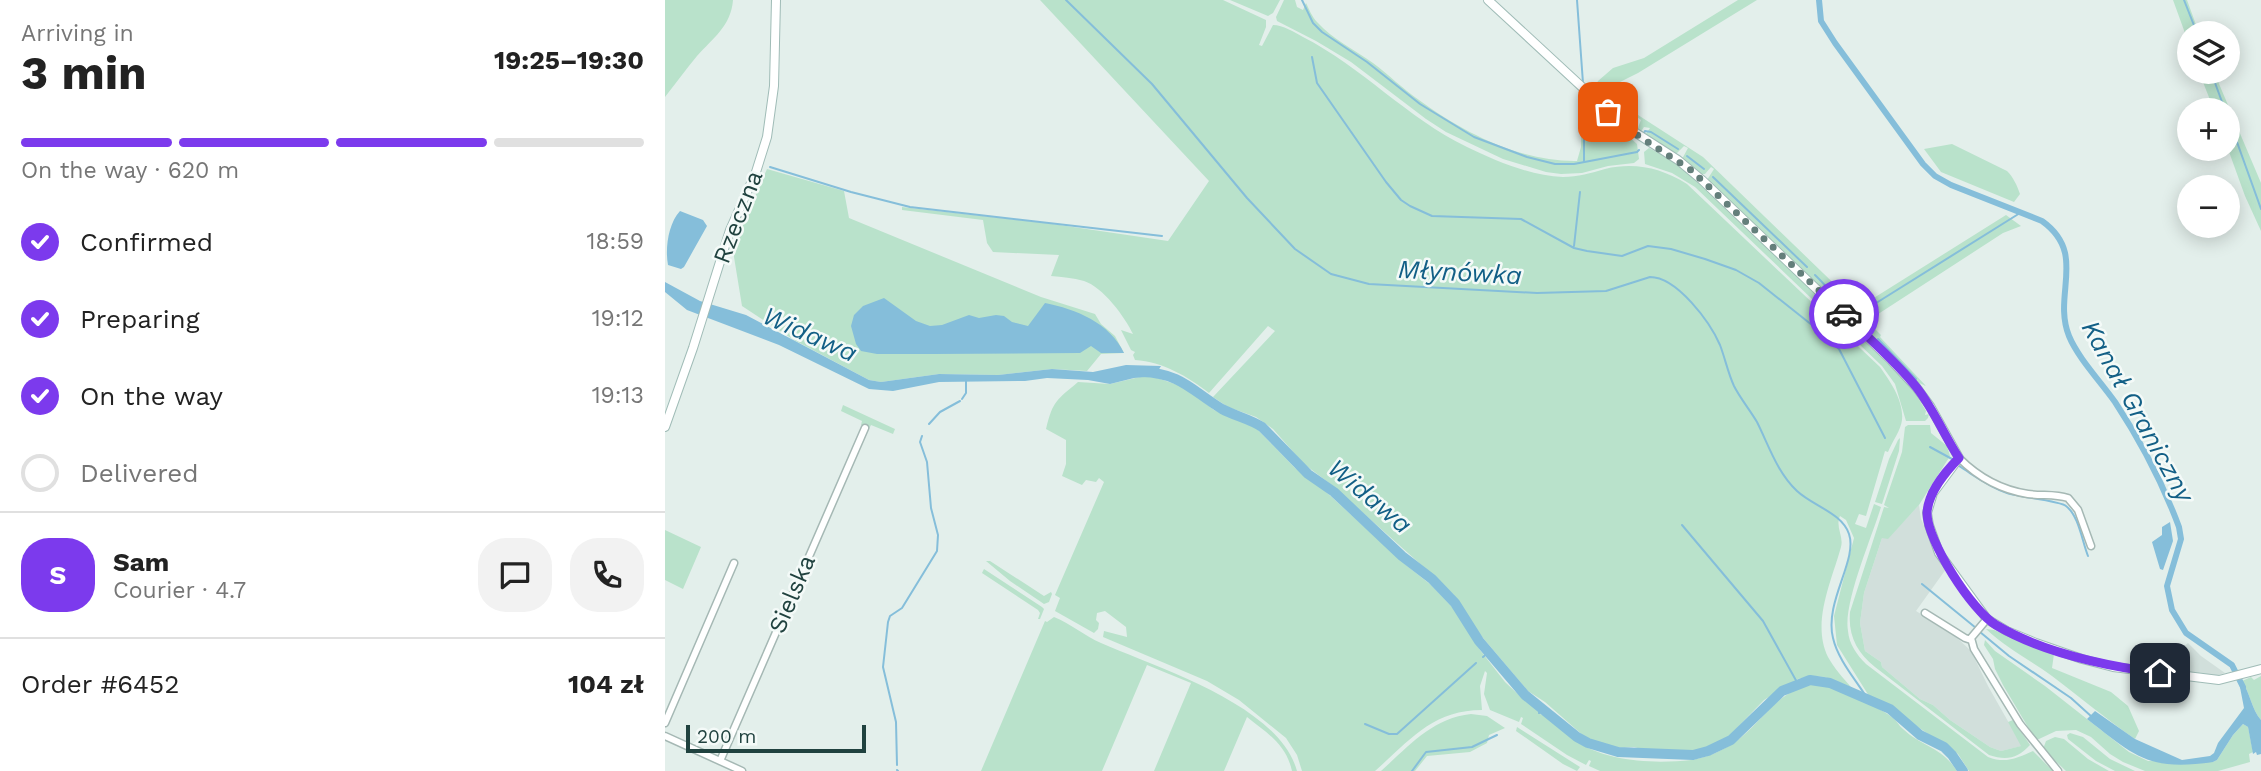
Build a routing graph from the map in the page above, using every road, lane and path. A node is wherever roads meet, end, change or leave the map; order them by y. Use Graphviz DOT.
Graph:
graph roads {
  1 [pos="776,0"];
  2 [pos="1488,0"];
  3 [pos="665,428"];
  4 [pos="865,428"];
  5 [pos="1959,458"];
  6 [pos="2091,546"];
  7 [pos="734,563"];
  8 [pos="1925,613"];
  9 [pos="1984,622"];
  10 [pos="1972,637"];
  11 [pos="2261,669"];
  12 [pos="665,723"];
  13 [pos="665,736"];
  14 [pos="720,761"];
  15 [pos="737,770"];
  16 [pos="2058,771"];
  1 -- 3 [label="street, Rzeczna"];
  2 -- 5 [label="street"];
  4 -- 14 [label="street, Sielska"];
  5 -- 6 [label="street"];
  5 -- 9 [label="street"];
  7 -- 12 [label="street"];
  8 -- 10 [label="street"];
  9 -- 10 [label="street"];
  9 -- 11 [label="street"];
  10 -- 16 [label="street"];
  13 -- 14 [label="street"];
  14 -- 15 [label="street"];
}
